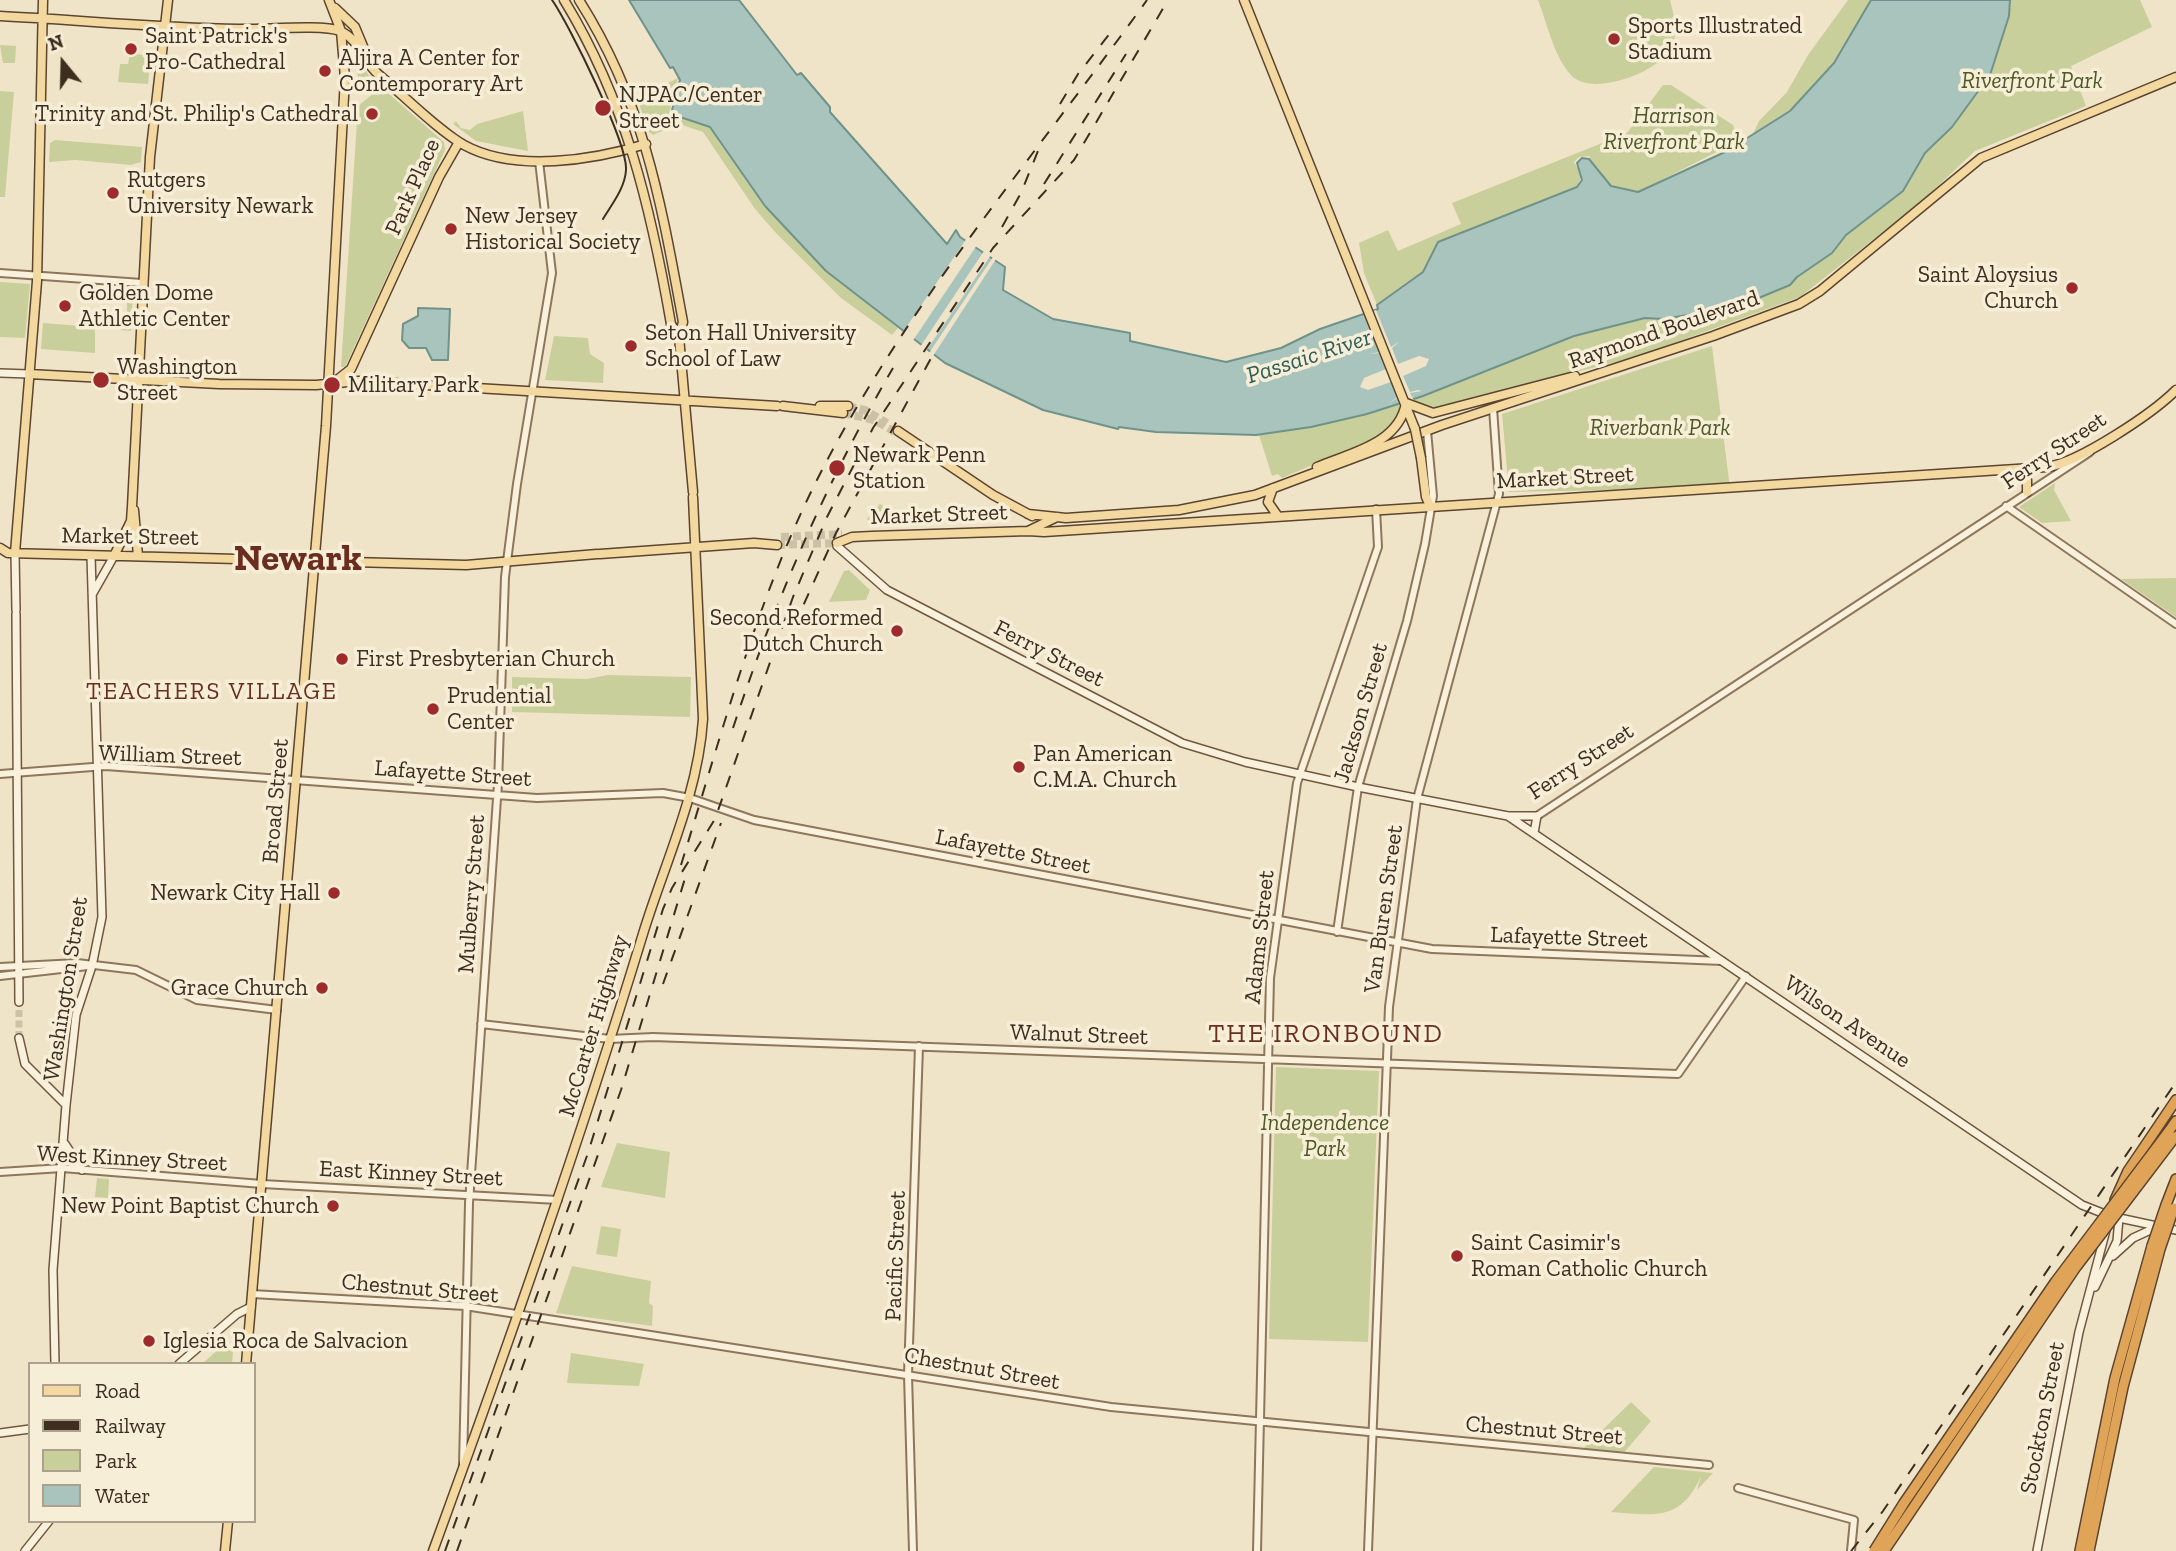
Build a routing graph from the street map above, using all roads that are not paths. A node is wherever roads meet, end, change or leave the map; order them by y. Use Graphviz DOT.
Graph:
graph roads {
  1 [pos="43,0"];
  2 [pos="168,0"];
  3 [pos="564,0"];
  4 [pos="579,0"];
  5 [pos="1244,0"];
  6 [pos="330,3"];
  7 [pos="0,16"];
  8 [pos="43,19"];
  9 [pos="164,26"];
  10 [pos="341,32"];
  11 [pos="366,57"];
  12 [pos="2176,77"];
  13 [pos="459,142"];
  14 [pos="646,144"];
  15 [pos="633,148"];
  16 [pos="539,160"];
  17 [pos="0,272"];
  18 [pos="37,275"];
  19 [pos="142,283"];
  20 [pos="679,337"];
  21 [pos="0,373"];
  22 [pos="29,374"];
  23 [pos="1593,374"];
  24 [pos="138,381"];
  25 [pos="328,384"];
  26 [pos="531,390"];
  27 [pos="2176,390"];
  28 [pos="685,401"];
  29 [pos="1493,408"];
  30 [pos="846,409"];
  31 [pos="1409,409"];
  32 [pos="1427,431"];
  33 [pos="900,434"];
  34 [pos="2099,444"];
  35 [pos="2016,470"];
  36 [pos="1283,484"];
  37 [pos="1273,488"];
  38 [pos="2027,492"];
  39 [pos="1255,495"];
  40 [pos="1497,501"];
  41 [pos="132,506"];
  42 [pos="1430,506"];
  43 [pos="2006,506"];
  44 [pos="1376,509"];
  45 [pos="1028,514"];
  46 [pos="1277,515"];
  47 [pos="1058,518"];
  48 [pos="1203,520"];
  49 [pos="1049,524"];
  50 [pos="1071,530"];
  51 [pos="1014,531"];
  52 [pos="1028,531"];
  53 [pos="842,534"];
  54 [pos="852,537"];
  55 [pos="775,542"];
  56 [pos="696,547"];
  57 [pos="839,547"];
  58 [pos="6,553"];
  59 [pos="91,556"];
  60 [pos="114,556"];
  61 [pos="138,556"];
  62 [pos="315,559"];
  63 [pos="507,563"];
  64 [pos="93,593"];
  65 [pos="2176,624"];
  66 [pos="99,768"];
  67 [pos="15,773"];
  68 [pos="0,774"];
  69 [pos="1300,775"];
  70 [pos="297,780"];
  71 [pos="1358,788"];
  72 [pos="498,794"];
  73 [pos="690,797"];
  74 [pos="1417,799"];
  75 [pos="1508,816"];
  76 [pos="1537,816"];
  77 [pos="1534,833"];
  78 [pos="1278,920"];
  79 [pos="1337,932"];
  80 [pos="1396,943"];
  81 [pos="1724,961"];
  82 [pos="92,966"];
  83 [pos="0,967"];
  84 [pos="19,971"];
  85 [pos="0,976"];
  86 [pos="1746,976"];
  87 [pos="19,1002"];
  88 [pos="277,1010"];
  89 [pos="481,1024"];
  90 [pos="19,1038"];
  91 [pos="610,1039"];
  92 [pos="919,1046"];
  93 [pos="1268,1059"];
  94 [pos="1386,1063"];
  95 [pos="2176,1100"];
  96 [pos="66,1105"];
  97 [pos="2176,1121"];
  98 [pos="2173,1134"];
  99 [pos="64,1142"];
  100 [pos="62,1168"];
  101 [pos="82,1170"];
  102 [pos="0,1172"];
  103 [pos="2176,1179"];
  104 [pos="262,1184"];
  105 [pos="469,1195"];
  106 [pos="558,1200"];
  107 [pos="2172,1205"];
  108 [pos="2114,1217"];
  109 [pos="2157,1227"];
  110 [pos="2176,1230"];
  111 [pos="2156,1247"];
  112 [pos="2108,1262"];
  113 [pos="252,1294"];
  114 [pos="2091,1294"];
  115 [pos="465,1306"];
  116 [pos="251,1307"];
  117 [pos="517,1315"];
  118 [pos="55,1362"];
  119 [pos="182,1362"];
  120 [pos="246,1362"];
  121 [pos="908,1375"];
  122 [pos="1260,1421"];
  123 [pos="28,1429"];
  124 [pos="1372,1432"];
  125 [pos="0,1433"];
  126 [pos="1709,1465"];
  127 [pos="463,1466"];
  128 [pos="1738,1488"];
  129 [pos="47,1523"];
  130 [pos="228,1523"];
  131 [pos="26,1551"];
  132 [pos="225,1551"];
  133 [pos="433,1551"];
  134 [pos="913,1551"];
  135 [pos="1256,1551"];
  136 [pos="1368,1551"];
  137 [pos="1851,1551"];
  138 [pos="1874,1551"];
  139 [pos="1884,1551"];
  140 [pos="2037,1551"];
  141 [pos="2080,1551"];
  142 [pos="2089,1551"];
  1 -- 8 [label="main road"];
  2 -- 9 [label="main road"];
  3 -- 15 [label="main road, McCarter Highway"];
  4 -- 14 [label="main road, McCarter Highway"];
  5 -- 31 [label="main road, Jackson Street"];
  6 -- 10 [label="main road"];
  6 -- 11 [label="main road"];
  7 -- 8 [label="main road"];
  8 -- 9 [label="main road"];
  8 -- 18 [label="main road"];
  9 -- 10 [label="main road"];
  9 -- 19 [label="main road"];
  10 -- 11 [label="main road, Park Place"];
  10 -- 25 [label="main road, Broad Street"];
  11 -- 13 [label="main road, Park Place"];
  12 -- 23 [label="main road, Raymond Boulevard"];
  13 -- 16 [label="main road"];
  13 -- 25 [label="main road, Park Place"];
  14 -- 15 [label="main road"];
  14 -- 20 [label="main road, McCarter Highway"];
  15 -- 16 [label="main road"];
  15 -- 20 [label="main road, McCarter Highway"];
  16 -- 26 [label="street, Mulberry Street"];
  17 -- 18 [label="street"];
  18 -- 19 [label="street"];
  18 -- 22 [label="main road"];
  19 -- 24 [label="main road"];
  20 -- 28 [label="main road, McCarter Highway"];
  21 -- 22 [label="main road"];
  22 -- 24 [label="main road"];
  22 -- 58 [label="main road"];
  23 -- 29 [label="main road, Raymond Boulevard"];
  23 -- 31 [label="main road"];
  24 -- 25 [label="main road"];
  24 -- 41 [label="main road"];
  25 -- 26 [label="main road"];
  25 -- 62 [label="main road, Broad Street"];
  26 -- 28 [label="main road"];
  26 -- 63 [label="street, Mulberry Street"];
  27 -- 34 [label="main road, Ferry Street"];
  28 -- 30 [label="main road"];
  28 -- 56 [label="main road, McCarter Highway"];
  29 -- 32 [label="main road, Raymond Boulevard"];
  29 -- 40 [label="street, Van Buren Street"];
  31 -- 36 [label="main road"];
  31 -- 42 [label="main road, Jackson Street, bridge"];
  32 -- 36 [label="main road, Raymond Boulevard"];
  32 -- 42 [label="street, Jackson Street"];
  33 -- 45 [label="main road"];
  34 -- 35 [label="main road, Market Street"];
  34 -- 38 [label="street, Ferry Street"];
  35 -- 38 [label="main road"];
  35 -- 40 [label="main road, Market Street"];
  36 -- 37 [label="main road, Raymond Boulevard"];
  37 -- 39 [label="main road, Raymond Boulevard"];
  37 -- 46 [label="main road"];
  38 -- 43 [label="street, Ferry Street"];
  39 -- 47 [label="main road, Raymond Boulevard"];
  39 -- 48 [label="main road"];
  40 -- 42 [label="main road, Market Street"];
  40 -- 74 [label="street, Van Buren Street"];
  41 -- 60 [label="main road"];
  41 -- 61 [label="main road"];
  42 -- 44 [label="main road, Market Street"];
  42 -- 71 [label="street, Jackson Street"];
  43 -- 65 [label="street"];
  43 -- 76 [label="street, Ferry Street"];
  44 -- 46 [label="main road, Market Street"];
  44 -- 69 [label="street, Adams Street"];
  45 -- 47 [label="main road"];
  45 -- 49 [label="main road"];
  45 -- 51 [label="main road"];
  46 -- 48 [label="main road, Market Street"];
  47 -- 49 [label="main road, Market Street"];
  48 -- 50 [label="main road, Market Street"];
  49 -- 50 [label="main road"];
  49 -- 52 [label="main road, Market Street"];
  50 -- 52 [label="main road, Market Street"];
  51 -- 52 [label="main road, Market Street"];
  51 -- 54 [label="main road, Market Street"];
  53 -- 54 [label="main road, Market Street"];
  54 -- 57 [label="main road, Market Street"];
  55 -- 56 [label="main road, Market Street"];
  56 -- 63 [label="main road, Market Street"];
  56 -- 73 [label="main road, McCarter Highway"];
  57 -- 69 [label="main road, Ferry Street"];
  58 -- 59 [label="main road, Market Street"];
  58 -- 67 [label="main road"];
  59 -- 60 [label="main road, Market Street"];
  59 -- 64 [label="main road, Washington Street"];
  60 -- 61 [label="main road, Market Street"];
  60 -- 64 [label="main road"];
  61 -- 62 [label="main road, Market Street"];
  62 -- 63 [label="main road, Market Street"];
  62 -- 70 [label="main road, Broad Street"];
  63 -- 72 [label="street, Mulberry Street"];
  64 -- 66 [label="main road, Washington Street"];
  66 -- 67 [label="street, William Street"];
  66 -- 70 [label="street, William Street"];
  66 -- 82 [label="main road, Washington Street"];
  67 -- 68 [label="street, William Street"];
  67 -- 84 [label="main road"];
  69 -- 71 [label="main road, Ferry Street"];
  69 -- 78 [label="street, Adams Street"];
  70 -- 72 [label="street, Lafayette Street"];
  70 -- 88 [label="main road, Broad Street"];
  71 -- 74 [label="main road, Ferry Street"];
  71 -- 79 [label="street, Jackson Street"];
  72 -- 73 [label="street, Lafayette Street"];
  72 -- 89 [label="street, Mulberry Street"];
  73 -- 78 [label="street, Lafayette Street"];
  73 -- 91 [label="main road, McCarter Highway"];
  74 -- 75 [label="main road, Ferry Street"];
  74 -- 80 [label="street, Van Buren Street"];
  75 -- 76 [label="main road, Ferry Street"];
  75 -- 77 [label="main road, Wilson Avenue"];
  76 -- 77 [label="main road"];
  77 -- 81 [label="main road, Wilson Avenue"];
  78 -- 79 [label="street, Lafayette Street"];
  78 -- 93 [label="street, Adams Street"];
  79 -- 80 [label="street, Lafayette Street"];
  80 -- 81 [label="street, Lafayette Street"];
  80 -- 94 [label="street, Van Buren Street"];
  81 -- 86 [label="main road, Wilson Avenue"];
  82 -- 84 [label="street"];
  82 -- 88 [label="street"];
  82 -- 96 [label="main road, Washington Street"];
  83 -- 84 [label="street"];
  84 -- 85 [label="street"];
  84 -- 87 [label="main road"];
  86 -- 94 [label="street, Walnut Street"];
  86 -- 108 [label="main road, Wilson Avenue"];
  88 -- 104 [label="main road, Broad Street"];
  89 -- 91 [label="street, Walnut Street"];
  89 -- 105 [label="street, Mulberry Street"];
  90 -- 96 [label="main road"];
  91 -- 92 [label="street, Walnut Street"];
  91 -- 106 [label="main road, McCarter Highway"];
  92 -- 93 [label="street, Walnut Street"];
  92 -- 121 [label="street, Pacific Street"];
  93 -- 94 [label="street, Walnut Street"];
  93 -- 122 [label="street, Adams Street"];
  94 -- 124 [label="street, Van Buren Street"];
  95 -- 108 [label="highway"];
  96 -- 99 [label="main road, Washington Street"];
  97 -- 98 [label="highway"];
  98 -- 138 [label="highway, bridge"];
  98 -- 139 [label="highway, bridge"];
  99 -- 100 [label="main road, Washington Street"];
  99 -- 101 [label="main road"];
  100 -- 101 [label="street, West Kinney Street"];
  100 -- 102 [label="street, West Kinney Street"];
  100 -- 118 [label="main road, Washington Street"];
  101 -- 104 [label="street, West Kinney Street"];
  103 -- 107 [label="highway"];
  104 -- 105 [label="street, East Kinney Street"];
  104 -- 113 [label="main road, Broad Street"];
  105 -- 106 [label="street, East Kinney Street"];
  105 -- 115 [label="street, Mulberry Street"];
  106 -- 117 [label="main road, McCarter Highway"];
  107 -- 111 [label="highway, bridge"];
  108 -- 109 [label="main road, Wilson Avenue"];
  108 -- 112 [label="main road, Stockton Street"];
  108 -- 114 [label="main road, Stockton Street"];
  109 -- 110 [label="main road, Wilson Avenue"];
  109 -- 112 [label="main road"];
  111 -- 141 [label="highway"];
  111 -- 142 [label="highway"];
  112 -- 114 [label="main road, Stockton Street"];
  113 -- 115 [label="street, Chestnut Street"];
  113 -- 116 [label="main road, Broad Street"];
  114 -- 140 [label="main road, Stockton Street"];
  115 -- 117 [label="street, Chestnut Street"];
  115 -- 127 [label="street, Mulberry Street"];
  116 -- 119 [label="main road"];
  116 -- 120 [label="main road, Broad Street"];
  117 -- 121 [label="street, Chestnut Street"];
  117 -- 127 [label="main road, McCarter Highway"];
  121 -- 122 [label="street, Chestnut Street"];
  121 -- 134 [label="street, Pacific Street"];
  122 -- 124 [label="street, Chestnut Street"];
  122 -- 135 [label="street, Adams Street"];
  123 -- 125 [label="main road"];
  124 -- 126 [label="street, Chestnut Street"];
  124 -- 136 [label="street, Van Buren Street"];
  127 -- 133 [label="main road, McCarter Highway"];
  128 -- 137 [label="street"];
  129 -- 131 [label="main road"];
  130 -- 132 [label="main road"];
}
